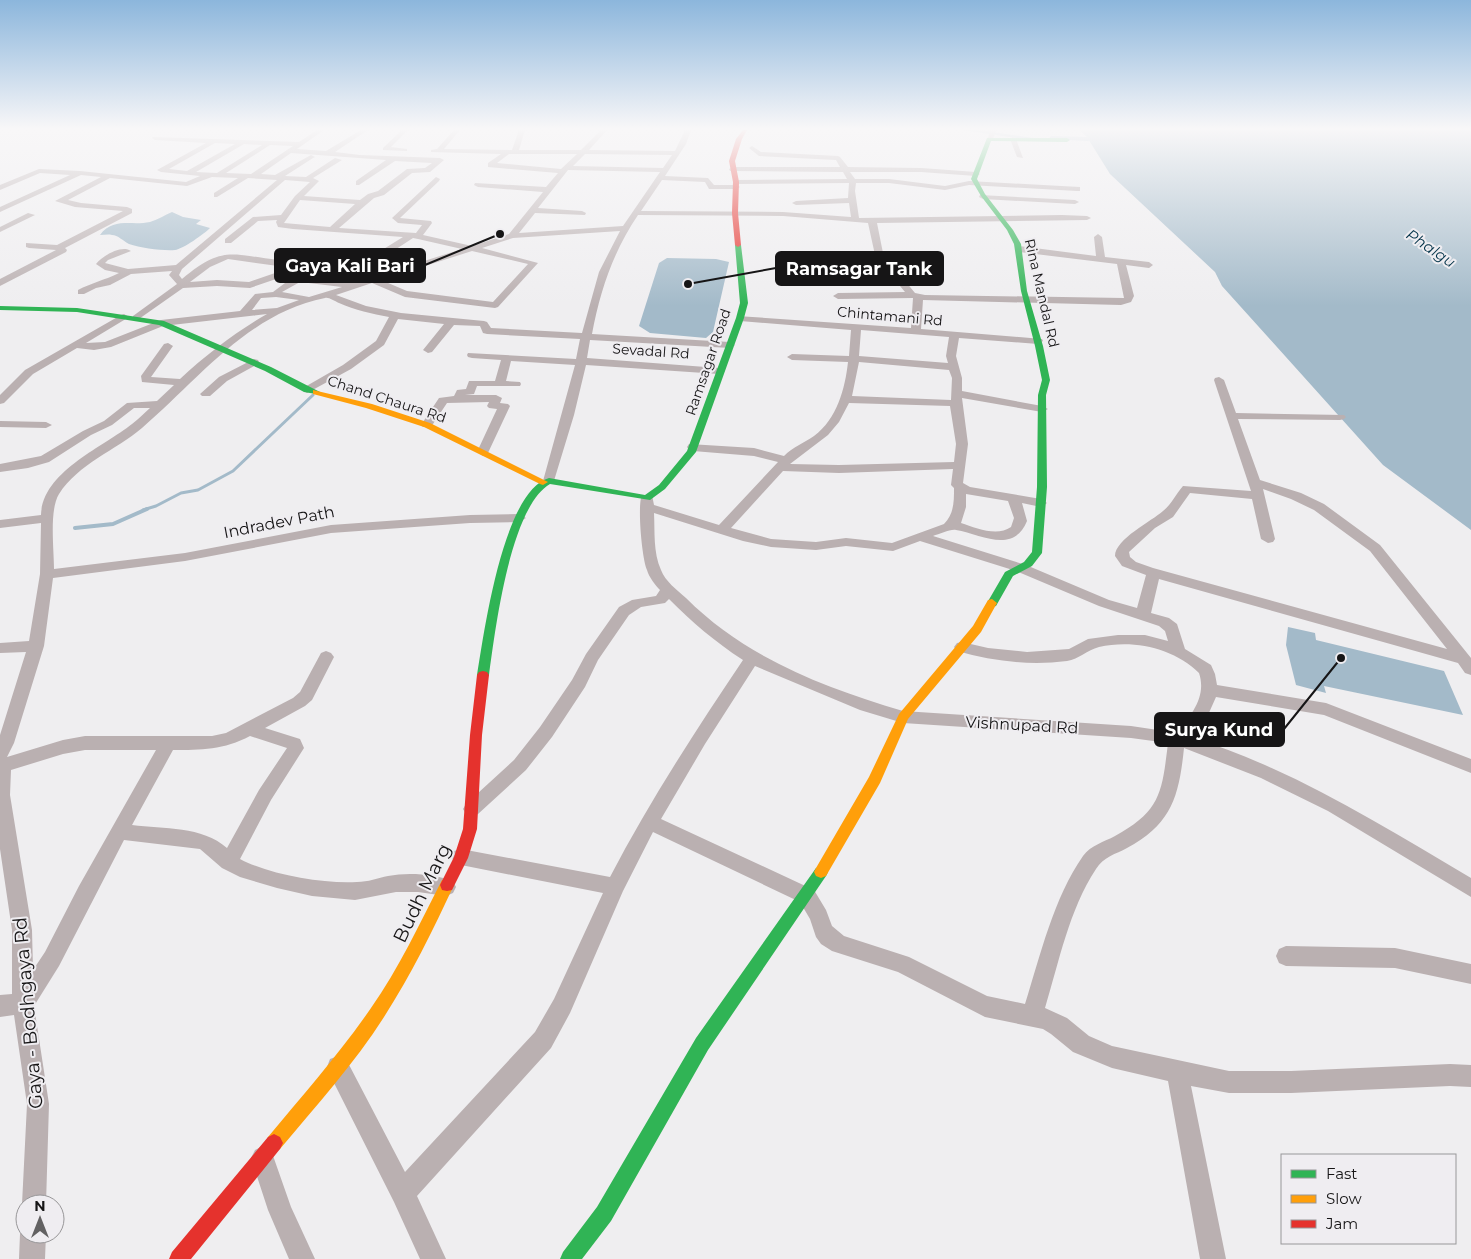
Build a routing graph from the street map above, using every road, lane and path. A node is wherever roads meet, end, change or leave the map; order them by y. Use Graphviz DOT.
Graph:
graph roads {
  1 [pos="46,189"];
  2 [pos="84,189"];
  3 [pos="228,189"];
  4 [pos="267,189"];
  5 [pos="307,189"];
  6 [pos="388,189"];
  7 [pos="426,189"];
  8 [pos="532,189"];
  9 [pos="652,189"];
  10 [pos="736,189"];
  11 [pos="979,189"];
  12 [pos="550,190"];
  13 [pos="842,191"];
  14 [pos="851,191"];
  15 [pos="217,195"];
  16 [pos="983,197"];
  17 [pos="298,198"];
  18 [pos="85,199"];
  19 [pos="853,200"];
  20 [pos="1075,202"];
  21 [pos="76,203"];
  22 [pos="361,203"];
  23 [pos="796,203"];
  24 [pos="0,210"];
  25 [pos="532,210"];
  26 [pos="635,213"];
  27 [pos="735,213"];
  28 [pos="582,214"];
  29 [pos="31,215"];
  30 [pos="283,217"];
  31 [pos="1088,218"];
  32 [pos="855,219"];
  33 [pos="1003,219"];
  34 [pos="872,222"];
  35 [pos="624,228"];
  36 [pos="1,229"];
  37 [pos="332,230"];
  38 [pos="414,236"];
  39 [pos="512,236"];
  40 [pos="1098,237"];
  41 [pos="228,241"];
  42 [pos="29,245"];
  43 [pos="58,248"];
  44 [pos="470,249"];
  45 [pos="1019,249"];
  46 [pos="127,251"];
  47 [pos="376,258"];
  48 [pos="1101,260"];
  49 [pos="1121,262"];
  50 [pos="278,263"];
  51 [pos="421,265"];
  52 [pos="1150,265"];
  53 [pos="179,267"];
  54 [pos="130,271"];
  55 [pos="298,279"];
  56 [pos="372,280"];
  57 [pos="0,283"];
  58 [pos="181,284"];
  59 [pos="354,286"];
  60 [pos="81,292"];
  61 [pos="276,294"];
  62 [pos="327,294"];
  63 [pos="838,296"];
  64 [pos="915,296"];
  65 [pos="312,299"];
  66 [pos="1028,301"];
  67 [pos="0,308"];
  68 [pos="284,308"];
  69 [pos="243,314"];
  70 [pos="395,316"];
  71 [pos="124,317"];
  72 [pos="136,318"];
  73 [pos="740,318"];
  74 [pos="452,321"];
  75 [pos="161,323"];
  76 [pos="856,326"];
  77 [pos="916,332"];
  78 [pos="954,336"];
  79 [pos="585,337"];
  80 [pos="1038,341"];
  81 [pos="76,345"];
  82 [pos="730,345"];
  83 [pos="168,346"];
  84 [pos="221,349"];
  85 [pos="428,350"];
  86 [pos="637,352"];
  87 [pos="472,355"];
  88 [pos="507,357"];
  89 [pos="792,357"];
  90 [pos="854,359"];
  91 [pos="580,361"];
  92 [pos="254,362"];
  93 [pos="954,367"];
  94 [pos="719,371"];
  95 [pos="1219,380"];
  96 [pos="181,382"];
  97 [pos="500,384"];
  98 [pos="516,384"];
  99 [pos="308,390"];
  100 [pos="206,394"];
  101 [pos="957,398"];
  102 [pos="846,399"];
  103 [pos="459,400"];
  104 [pos="0,401"];
  105 [pos="159,404"];
  106 [pos="1042,409"];
  107 [pos="1231,416"];
  108 [pos="1340,417"];
  109 [pos="46,425"];
  110 [pos="427,425"];
  111 [pos="3,426"];
  112 [pos="693,447"];
  113 [pos="483,452"];
  114 [pos="784,464"];
  115 [pos="959,465"];
  116 [pos="0,468"];
  117 [pos="546,481"];
  118 [pos="960,488"];
  119 [pos="1256,490"];
  120 [pos="1014,499"];
  121 [pos="647,503"];
  122 [pos="1041,503"];
  123 [pos="46,518"];
  124 [pos="519,518"];
  125 [pos="0,524"];
  126 [pos="952,524"];
  127 [pos="722,530"];
  128 [pos="919,536"];
  129 [pos="1268,539"];
  130 [pos="1021,568"];
  131 [pos="1154,572"];
  132 [pos="47,574"];
  133 [pos="668,590"];
  134 [pos="1143,616"];
  135 [pos="36,646"];
  136 [pos="962,647"];
  137 [pos="0,648"];
  138 [pos="1179,653"];
  139 [pos="326,657"];
  140 [pos="752,658"];
  141 [pos="1467,664"];
  142 [pos="1210,690"];
  143 [pos="903,717"];
  144 [pos="248,729"];
  145 [pos="1180,740"];
  146 [pos="168,743"];
  147 [pos="1,761"];
  148 [pos="1471,766"];
  149 [pos="0,795"];
  150 [pos="472,809"];
  151 [pos="650,822"];
  152 [pos="120,832"];
  153 [pos="461,857"];
  154 [pos="229,862"];
  155 [pos="1467,882"];
  156 [pos="446,887"];
  157 [pos="615,887"];
  158 [pos="807,896"];
  159 [pos="1286,956"];
  160 [pos="1471,974"];
  161 [pos="24,1004"];
  162 [pos="0,1006"];
  163 [pos="1032,1015"];
  164 [pos="338,1067"];
  165 [pos="1176,1072"];
  166 [pos="1471,1076"];
  167 [pos="263,1158"];
  168 [pos="403,1193"];
  169 [pos="34,1194"];
  170 [pos="33,1244"];
  171 [pos="32,1259"];
  172 [pos="179,1259"];
  173 [pos="302,1259"];
  174 [pos="433,1259"];
  175 [pos="570,1259"];
  176 [pos="1214,1259"];
  1 -- 24 [label="street"];
  2 -- 21 [label="street"];
  3 -- 15 [label="street"];
  4 -- 53 [label="street"];
  5 -- 17 [label="street"];
  6 -- 22 [label="street"];
  7 -- 38 [label="street"];
  8 -- 12 [label="street"];
  9 -- 26 [label="street"];
  10 -- 27 [label="street, Ramsagar Road"];
  11 -- 16 [label="street, Rina Mandal Rd"];
  12 -- 25 [label="street"];
  13 -- 14 [label="street"];
  14 -- 19 [label="street"];
  16 -- 20 [label="street"];
  16 -- 33 [label="street, Rina Mandal Rd"];
  17 -- 22 [label="street"];
  17 -- 30 [label="street"];
  18 -- 21 [label="street"];
  19 -- 23 [label="street"];
  19 -- 32 [label="street"];
  21 -- 43 [label="street"];
  22 -- 37 [label="street"];
  25 -- 28 [label="street"];
  25 -- 39 [label="street"];
  26 -- 27 [label="street"];
  26 -- 35 [label="street"];
  27 -- 32 [label="street"];
  27 -- 73 [label="street, Ramsagar Road"];
  29 -- 36 [label="street"];
  30 -- 37 [label="street"];
  30 -- 41 [label="street"];
  31 -- 33 [label="street"];
  32 -- 34 [label="street"];
  33 -- 34 [label="street"];
  33 -- 45 [label="street, Rina Mandal Rd"];
  34 -- 64 [label="street"];
  35 -- 39 [label="street"];
  35 -- 79 [label="street"];
  37 -- 38 [label="street"];
  38 -- 44 [label="street"];
  38 -- 47 [label="street"];
  39 -- 44 [label="street"];
  40 -- 48 [label="street"];
  42 -- 43 [label="street"];
  43 -- 57 [label="street"];
  44 -- 51 [label="street"];
  44 -- 56 [label="street"];
  45 -- 48 [label="street"];
  45 -- 66 [label="street, Rina Mandal Rd"];
  46 -- 54 [label="street"];
  47 -- 51 [label="street"];
  47 -- 55 [label="street"];
  48 -- 49 [label="street"];
  49 -- 52 [label="street"];
  49 -- 66 [label="street"];
  50 -- 58 [label="street"];
  51 -- 56 [label="street"];
  53 -- 54 [label="street"];
  53 -- 58 [label="street"];
  54 -- 60 [label="street"];
  55 -- 58 [label="street"];
  55 -- 59 [label="street"];
  55 -- 61 [label="street"];
  56 -- 59 [label="street"];
  58 -- 72 [label="street"];
  59 -- 62 [label="street"];
  61 -- 65 [label="street"];
  61 -- 69 [label="street"];
  62 -- 65 [label="street"];
  62 -- 70 [label="street"];
  63 -- 64 [label="street"];
  64 -- 66 [label="street"];
  64 -- 77 [label="street"];
  65 -- 68 [label="street"];
  66 -- 80 [label="street, Rina Mandal Rd"];
  67 -- 71 [label="street"];
  68 -- 69 [label="street"];
  68 -- 84 [label="street, Gaya - Bodhgaya Rd"];
  69 -- 75 [label="street"];
  70 -- 74 [label="street"];
  70 -- 99 [label="street"];
  71 -- 72 [label="street"];
  71 -- 81 [label="street"];
  72 -- 75 [label="street"];
  73 -- 76 [label="street, Chintamani Rd"];
  73 -- 82 [label="street, Ramsagar Road"];
  74 -- 79 [label="street"];
  74 -- 85 [label="street"];
  75 -- 81 [label="street"];
  75 -- 84 [label="street"];
  76 -- 77 [label="street, Chintamani Rd"];
  76 -- 90 [label="street"];
  77 -- 78 [label="street, Chintamani Rd"];
  78 -- 80 [label="street, Chintamani Rd"];
  78 -- 93 [label="street"];
  79 -- 86 [label="street"];
  79 -- 91 [label="street"];
  80 -- 106 [label="street, Rina Mandal Rd"];
  81 -- 104 [label="street"];
  82 -- 86 [label="street"];
  82 -- 94 [label="street, Ramsagar Road"];
  83 -- 96 [label="street"];
  84 -- 92 [label="street, Chand Chaura Rd"];
  84 -- 96 [label="street, Gaya - Bodhgaya Rd"];
  86 -- 91 [label="street, Sevadal Rd"];
  86 -- 94 [label="street, Sevadal Rd"];
  87 -- 88 [label="street, Sevadal Rd"];
  88 -- 91 [label="street, Sevadal Rd"];
  88 -- 97 [label="street"];
  89 -- 90 [label="street"];
  90 -- 93 [label="street"];
  90 -- 102 [label="street"];
  91 -- 117 [label="street"];
  92 -- 99 [label="street, Chand Chaura Rd"];
  92 -- 100 [label="street"];
  93 -- 101 [label="street"];
  94 -- 112 [label="street, Ramsagar Road"];
  95 -- 107 [label="street"];
  96 -- 105 [label="street, Gaya - Bodhgaya Rd"];
  97 -- 98 [label="street"];
  97 -- 103 [label="street"];
  99 -- 110 [label="street, Chand Chaura Rd"];
  101 -- 102 [label="street"];
  101 -- 106 [label="street"];
  101 -- 115 [label="street"];
  102 -- 114 [label="street"];
  103 -- 110 [label="street"];
  103 -- 113 [label="street"];
  105 -- 116 [label="street"];
  105 -- 123 [label="street, Gaya - Bodhgaya Rd"];
  106 -- 122 [label="street, Rina Mandal Rd"];
  107 -- 108 [label="street"];
  107 -- 119 [label="street"];
  109 -- 111 [label="street"];
  110 -- 113 [label="street, Chand Chaura Rd"];
  112 -- 114 [label="street"];
  112 -- 121 [label="street, Ramsagar Road"];
  113 -- 117 [label="street, Chand Chaura Rd"];
  114 -- 115 [label="street"];
  114 -- 127 [label="street"];
  115 -- 118 [label="street"];
  117 -- 121 [label="street, Chand Chaura Rd"];
  117 -- 124 [label="street, Budh Marg"];
  118 -- 120 [label="street"];
  118 -- 126 [label="street"];
  119 -- 129 [label="street"];
  119 -- 131 [label="street"];
  119 -- 141 [label="street"];
  120 -- 122 [label="street"];
  120 -- 126 [label="street"];
  121 -- 127 [label="street"];
  121 -- 133 [label="street, Vishnupad Rd"];
  122 -- 130 [label="street, Rina Mandal Rd"];
  123 -- 125 [label="street"];
  123 -- 132 [label="street, Gaya - Bodhgaya Rd"];
  124 -- 132 [label="street, Indradev Path"];
  124 -- 150 [label="street, Budh Marg"];
  126 -- 128 [label="street"];
  127 -- 128 [label="street"];
  128 -- 130 [label="street"];
  130 -- 134 [label="street"];
  130 -- 136 [label="street, Rina Mandal Rd"];
  131 -- 134 [label="street"];
  131 -- 141 [label="street"];
  132 -- 135 [label="street, Gaya - Bodhgaya Rd"];
  133 -- 140 [label="street, Vishnupad Rd"];
  133 -- 150 [label="street"];
  134 -- 138 [label="street"];
  135 -- 137 [label="street"];
  135 -- 147 [label="street, Gaya - Bodhgaya Rd"];
  136 -- 138 [label="street"];
  136 -- 143 [label="street, Rina Mandal Rd"];
  138 -- 142 [label="street"];
  139 -- 144 [label="street"];
  140 -- 143 [label="street, Vishnupad Rd"];
  140 -- 151 [label="street"];
  142 -- 145 [label="street"];
  142 -- 148 [label="street"];
  143 -- 145 [label="street, Vishnupad Rd"];
  143 -- 158 [label="street, Rina Mandal Rd"];
  144 -- 146 [label="street"];
  144 -- 154 [label="street"];
  145 -- 155 [label="street, Vishnupad Rd"];
  145 -- 163 [label="street"];
  146 -- 147 [label="street"];
  146 -- 152 [label="street"];
  147 -- 149 [label="street, Gaya - Bodhgaya Rd"];
  149 -- 161 [label="street, Gaya - Bodhgaya Rd"];
  150 -- 153 [label="street, Budh Marg"];
  151 -- 157 [label="street"];
  151 -- 158 [label="street"];
  152 -- 154 [label="street"];
  152 -- 161 [label="street"];
  153 -- 156 [label="street, Budh Marg"];
  153 -- 157 [label="street"];
  154 -- 156 [label="street"];
  156 -- 164 [label="street, Budh Marg"];
  157 -- 168 [label="street"];
  158 -- 163 [label="street"];
  158 -- 175 [label="street, Rina Mandal Rd"];
  159 -- 160 [label="street"];
  161 -- 162 [label="street"];
  161 -- 169 [label="street, Gaya - Bodhgaya Rd"];
  163 -- 165 [label="street"];
  164 -- 167 [label="street, Budh Marg"];
  164 -- 168 [label="street"];
  165 -- 166 [label="street"];
  165 -- 176 [label="street"];
  167 -- 172 [label="street, Budh Marg"];
  167 -- 173 [label="street"];
  168 -- 174 [label="street"];
  170 -- 171 [label="street"];
}
